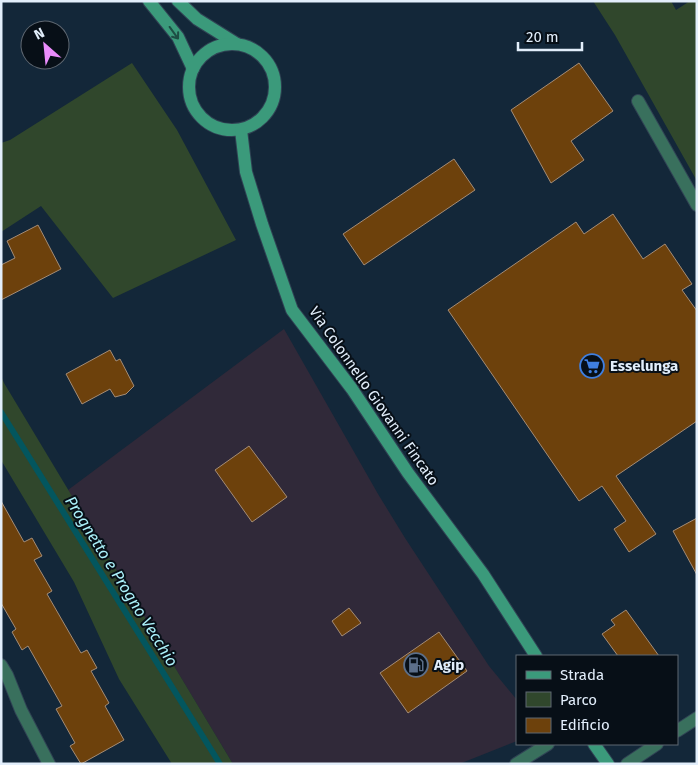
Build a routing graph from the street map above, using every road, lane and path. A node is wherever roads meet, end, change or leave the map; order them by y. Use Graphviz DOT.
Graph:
graph roads {
  1 [pos="149,1"];
  2 [pos="178,1"];
  3 [pos="237,44"];
  4 [pos="193,69"];
  5 [pos="638,101"];
  6 [pos="242,130"];
  7 [pos="697,205"];
  8 [pos="535,655"];
  9 [pos="3,672"];
  10 [pos="697,718"];
  11 [pos="678,730"];
  12 [pos="546,745"];
  13 [pos="595,745"];
  14 [pos="656,745"];
  15 [pos="49,764"];
  16 [pos="516,764"];
  17 [pos="608,764"];
  18 [pos="627,764"];
  1 -- 4 [label="main road, one-way"];
  2 -- 3 [label="main road"];
  3 -- 4 [label="main road"];
  3 -- 6 [label="main road"];
  4 -- 6 [label="main road"];
  5 -- 7 [label="street"];
  6 -- 8 [label="main road, Via Colonnello Giovanni Fincato"];
  9 -- 15 [label="street"];
  10 -- 11 [label="street"];
  12 -- 16 [label="street"];
  13 -- 17 [label="main road"];
  14 -- 18 [label="street"];
}
